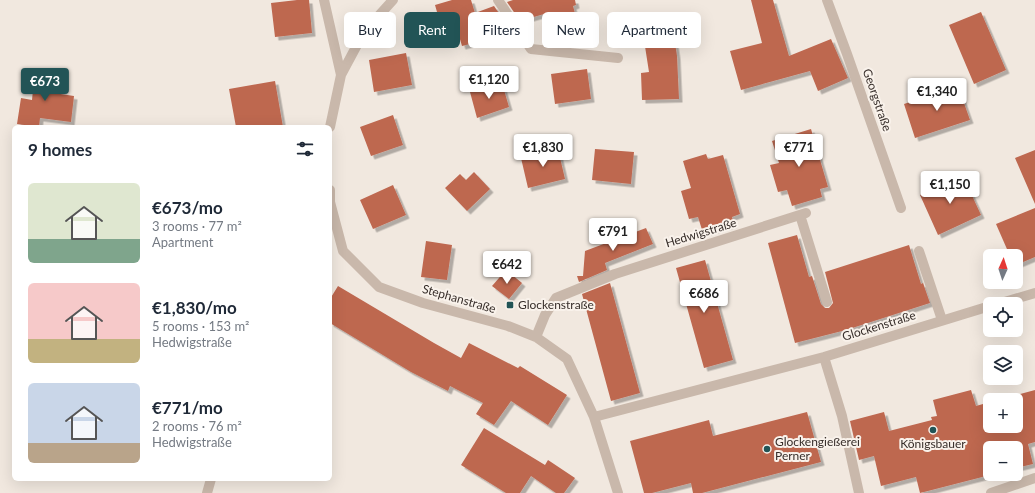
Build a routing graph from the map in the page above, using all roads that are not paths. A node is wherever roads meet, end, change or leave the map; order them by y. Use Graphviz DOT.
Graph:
graph roads {
  1 [pos="324,0"];
  2 [pos="393,0"];
  3 [pos="498,0"];
  4 [pos="827,0"];
  5 [pos="618,58"];
  6 [pos="341,75"];
  7 [pos="330,125"];
  8 [pos="901,208"];
  9 [pos="332,210"];
  10 [pos="919,251"];
  11 [pos="1035,293"];
  12 [pos="1022,297"];
  13 [pos="827,302"];
  14 [pos="983,308"];
  15 [pos="942,320"];
  16 [pos="536,337"];
  17 [pos="824,357"];
  18 [pos="594,417"];
  19 [pos="1035,478"];
  20 [pos="210,481"];
  21 [pos="207,493"];
  22 [pos="618,493"];
  23 [pos="859,493"];
  24 [pos="991,493"];
  1 -- 6 [label="street"];
  2 -- 6 [label="street"];
  3 -- 5 [label="street"];
  4 -- 8 [label="street, Georgstraße"];
  6 -- 7 [label="street"];
  9 -- 16 [label="street, Stephanstraße"];
  10 -- 15 [label="street"];
  11 -- 12 [label="street"];
  13 -- 16 [label="street, Hedwigstraße"];
  14 -- 15 [label="street, Glockenstraße"];
  15 -- 17 [label="street, Glockenstraße"];
  16 -- 18 [label="street, Stephanstraße"];
  17 -- 18 [label="street, Glockenstraße"];
  17 -- 23 [label="street"];
  18 -- 22 [label="street, Stephanstraße"];
  19 -- 24 [label="street"];
  20 -- 21 [label="street"];
}
